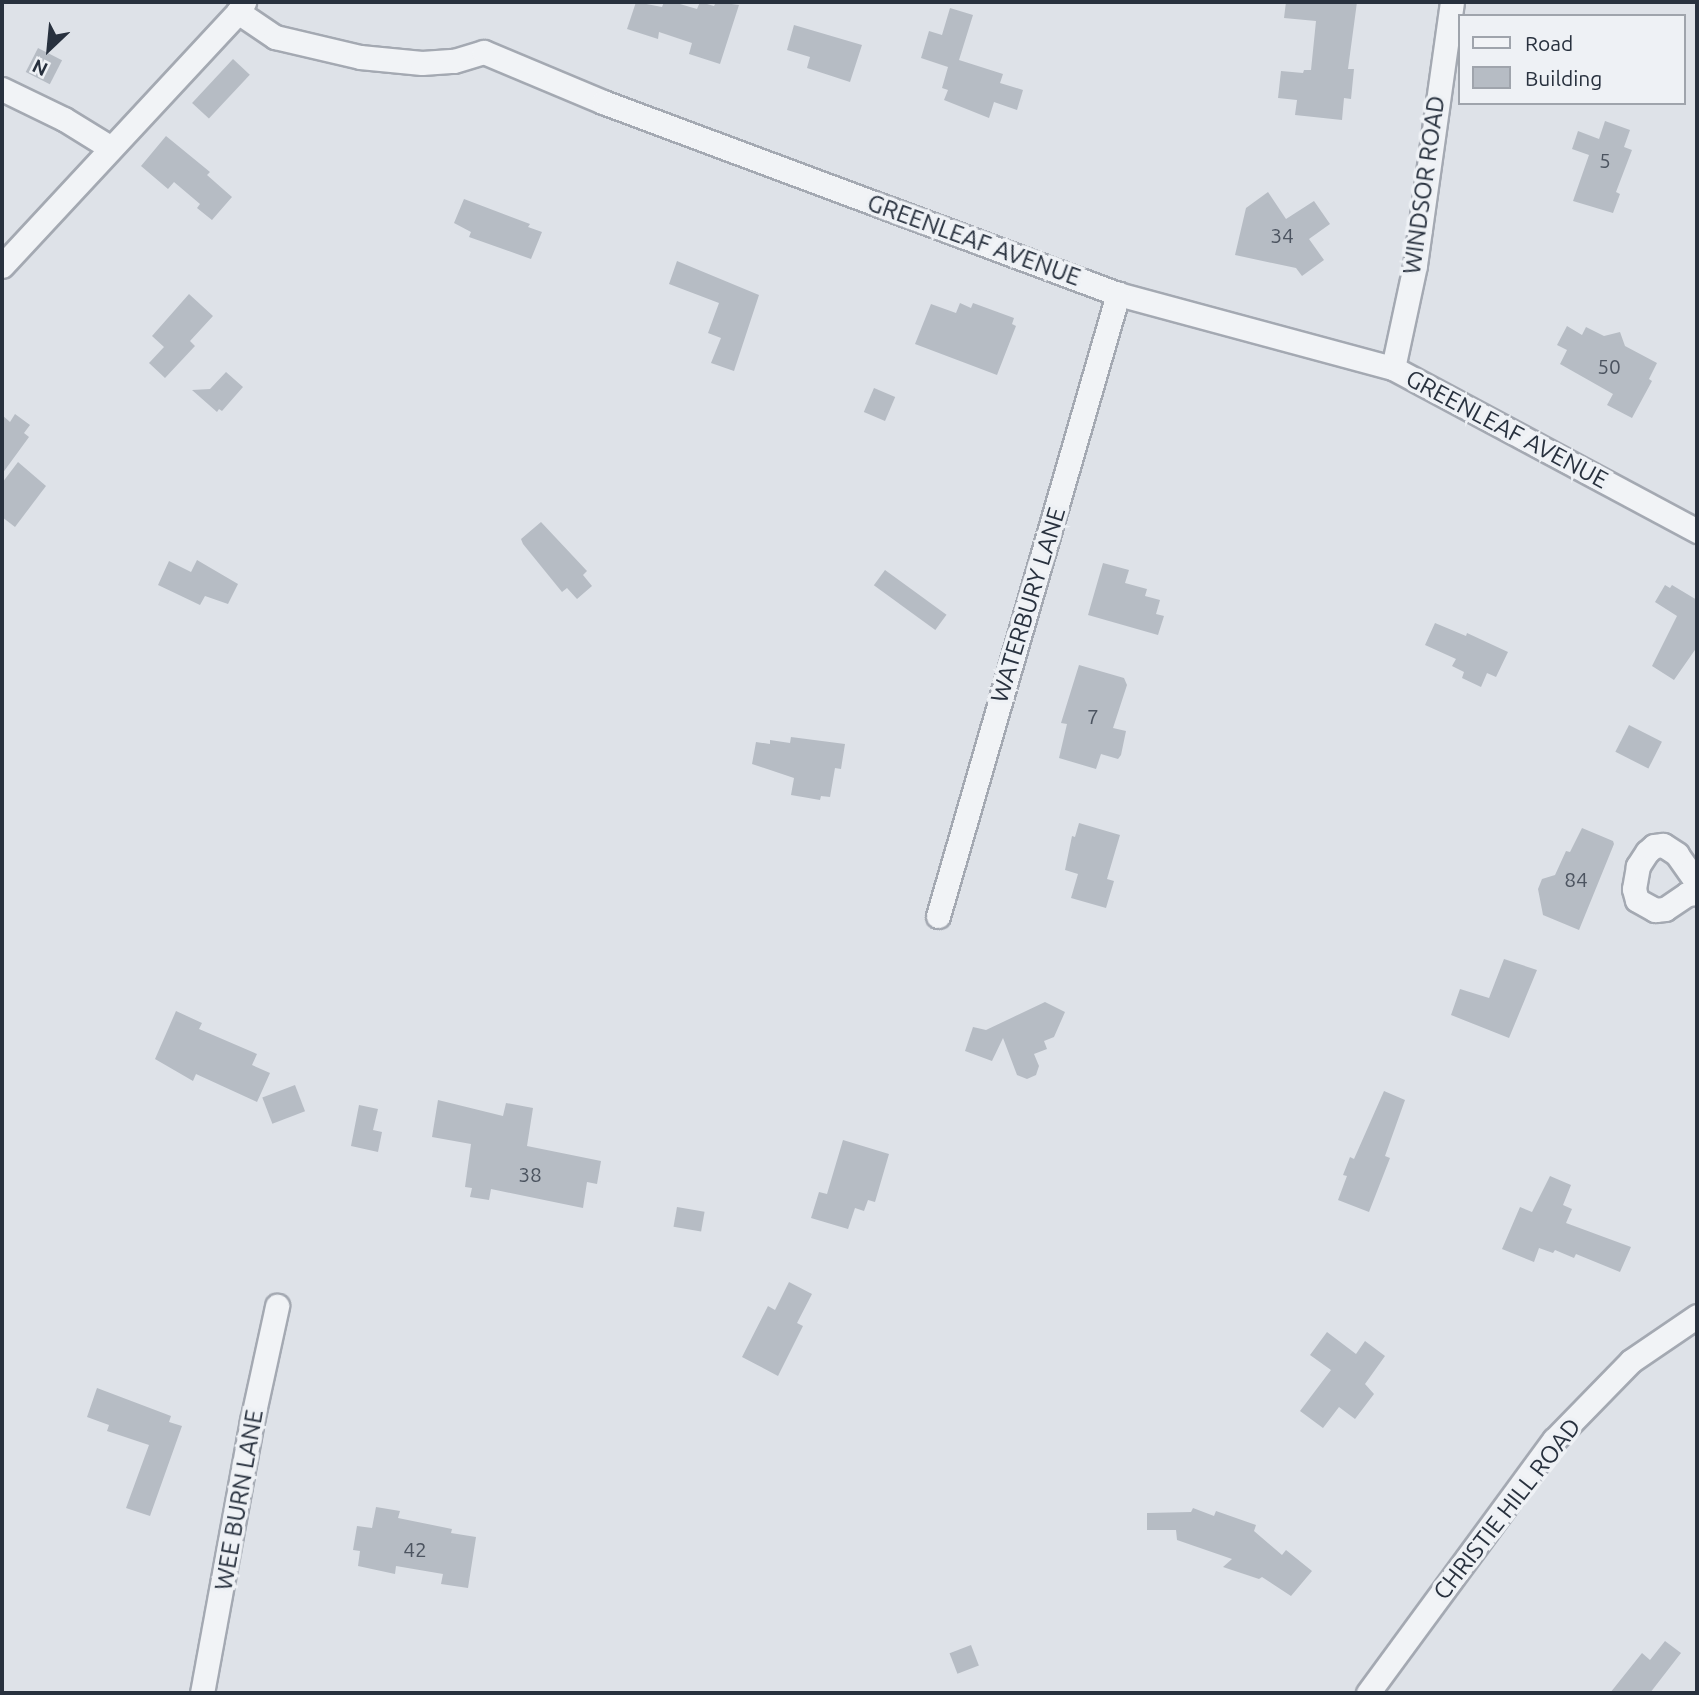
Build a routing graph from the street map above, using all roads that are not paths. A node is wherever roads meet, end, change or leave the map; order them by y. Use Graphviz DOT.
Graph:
graph roads {
  1 [pos="1452,2"];
  2 [pos="241,7"];
  3 [pos="2,89"];
  4 [pos="111,148"];
  5 [pos="2,266"];
  6 [pos="1118,294"];
  7 [pos="1393,368"];
  8 [pos="1697,531"];
  9 [pos="1697,883"];
  10 [pos="1697,893"];
  11 [pos="938,916"];
  12 [pos="277,1307"];
  13 [pos="1697,1316"];
  14 [pos="202,1693"];
  15 [pos="1368,1693"];
  1 -- 7 [label="street, WINDSOR ROAD"];
  2 -- 4 [label="street"];
  2 -- 6 [label="street, GREENLEAF AVENUE"];
  3 -- 4 [label="street"];
  4 -- 5 [label="street"];
  6 -- 7 [label="street, GREENLEAF AVENUE"];
  6 -- 11 [label="street, WATERBURY LANE"];
  7 -- 8 [label="street, GREENLEAF AVENUE"];
  9 -- 10 [label="street"];
  12 -- 14 [label="street, WEE BURN LANE"];
  13 -- 15 [label="street, CHRISTIE HILL ROAD"];
}
